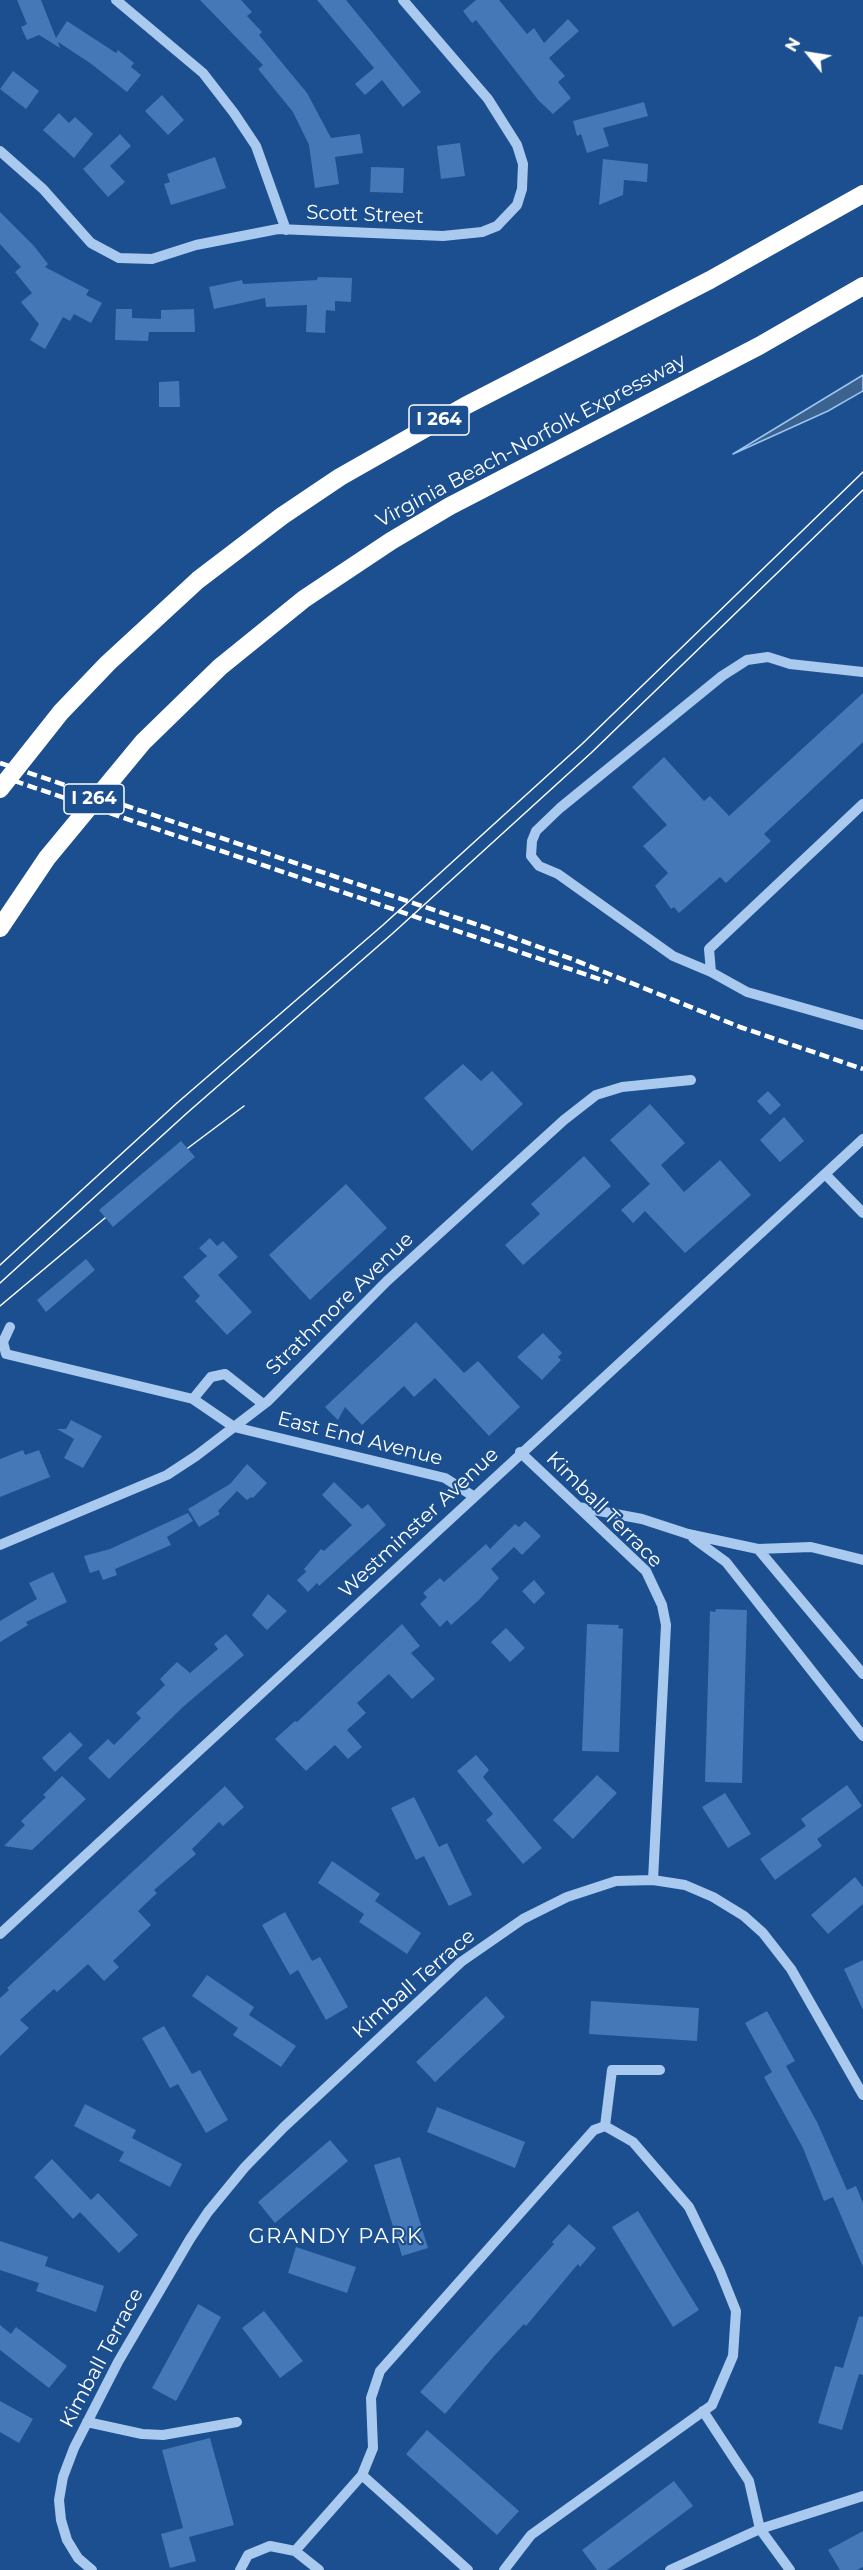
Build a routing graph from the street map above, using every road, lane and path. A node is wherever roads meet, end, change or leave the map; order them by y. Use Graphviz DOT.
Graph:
graph roads {
  1 [pos="116,0"];
  2 [pos="402,0"];
  3 [pos="0,151"];
  4 [pos="863,194"];
  5 [pos="286,230"];
  6 [pos="863,285"];
  7 [pos="863,672"];
  8 [pos="0,789"];
  9 [pos="863,804"];
  10 [pos="0,928"];
  11 [pos="711,972"];
  12 [pos="863,1025"];
  13 [pos="691,1080"];
  14 [pos="863,1139"];
  15 [pos="825,1173"];
  16 [pos="863,1213"];
  17 [pos="10,1327"];
  18 [pos="193,1399"];
  19 [pos="263,1404"];
  20 [pos="234,1427"];
  21 [pos="520,1452"];
  22 [pos="473,1496"];
  23 [pos="578,1507"];
  24 [pos="688,1534"];
  25 [pos="0,1545"];
  26 [pos="758,1549"];
  27 [pos="863,1560"];
  28 [pos="863,1674"];
  29 [pos="863,1736"];
  30 [pos="653,1880"];
  31 [pos="0,1934"];
  32 [pos="660,2070"];
  33 [pos="863,2095"];
  34 [pos="605,2126"];
  35 [pos="704,2411"];
  36 [pos="87,2422"];
  37 [pos="237,2422"];
  38 [pos="362,2475"];
  39 [pos="863,2496"];
  40 [pos="760,2529"];
  41 [pos="295,2551"];
  42 [pos="92,2570"];
  43 [pos="240,2570"];
  44 [pos="319,2570"];
  45 [pos="468,2570"];
  46 [pos="504,2570"];
  47 [pos="670,2570"];
  48 [pos="790,2570"];
  1 -- 5 [label="street"];
  2 -- 5 [label="street, Scott Street"];
  3 -- 5 [label="street, Scott Street"];
  4 -- 8 [label="highway, I 264"];
  6 -- 10 [label="highway, Virginia Beach-Norfolk Expressway / I 264"];
  7 -- 11 [label="street"];
  9 -- 11 [label="street"];
  11 -- 12 [label="street"];
  13 -- 19 [label="street, Strathmore Avenue"];
  14 -- 15 [label="street, Westminster Avenue"];
  15 -- 16 [label="street"];
  15 -- 21 [label="street, Westminster Avenue"];
  17 -- 18 [label="street"];
  18 -- 19 [label="street"];
  18 -- 20 [label="street"];
  19 -- 20 [label="street, Strathmore Avenue"];
  20 -- 22 [label="street, East End Avenue"];
  20 -- 25 [label="street, Strathmore Avenue"];
  21 -- 22 [label="street, Westminster Avenue"];
  21 -- 23 [label="street, Kimball Terrace"];
  22 -- 31 [label="street, Westminster Avenue"];
  23 -- 24 [label="street"];
  23 -- 30 [label="street, Kimball Terrace"];
  24 -- 26 [label="street"];
  24 -- 29 [label="street"];
  26 -- 27 [label="street"];
  26 -- 28 [label="street"];
  30 -- 33 [label="street"];
  30 -- 36 [label="street, Kimball Terrace"];
  32 -- 34 [label="street"];
  34 -- 35 [label="street"];
  34 -- 38 [label="street"];
  35 -- 40 [label="street"];
  35 -- 46 [label="street"];
  36 -- 37 [label="street"];
  36 -- 42 [label="street, Kimball Terrace"];
  38 -- 41 [label="street"];
  38 -- 45 [label="street"];
  39 -- 40 [label="street"];
  40 -- 47 [label="street"];
  40 -- 48 [label="street"];
  41 -- 43 [label="street"];
  41 -- 44 [label="street"];
}
